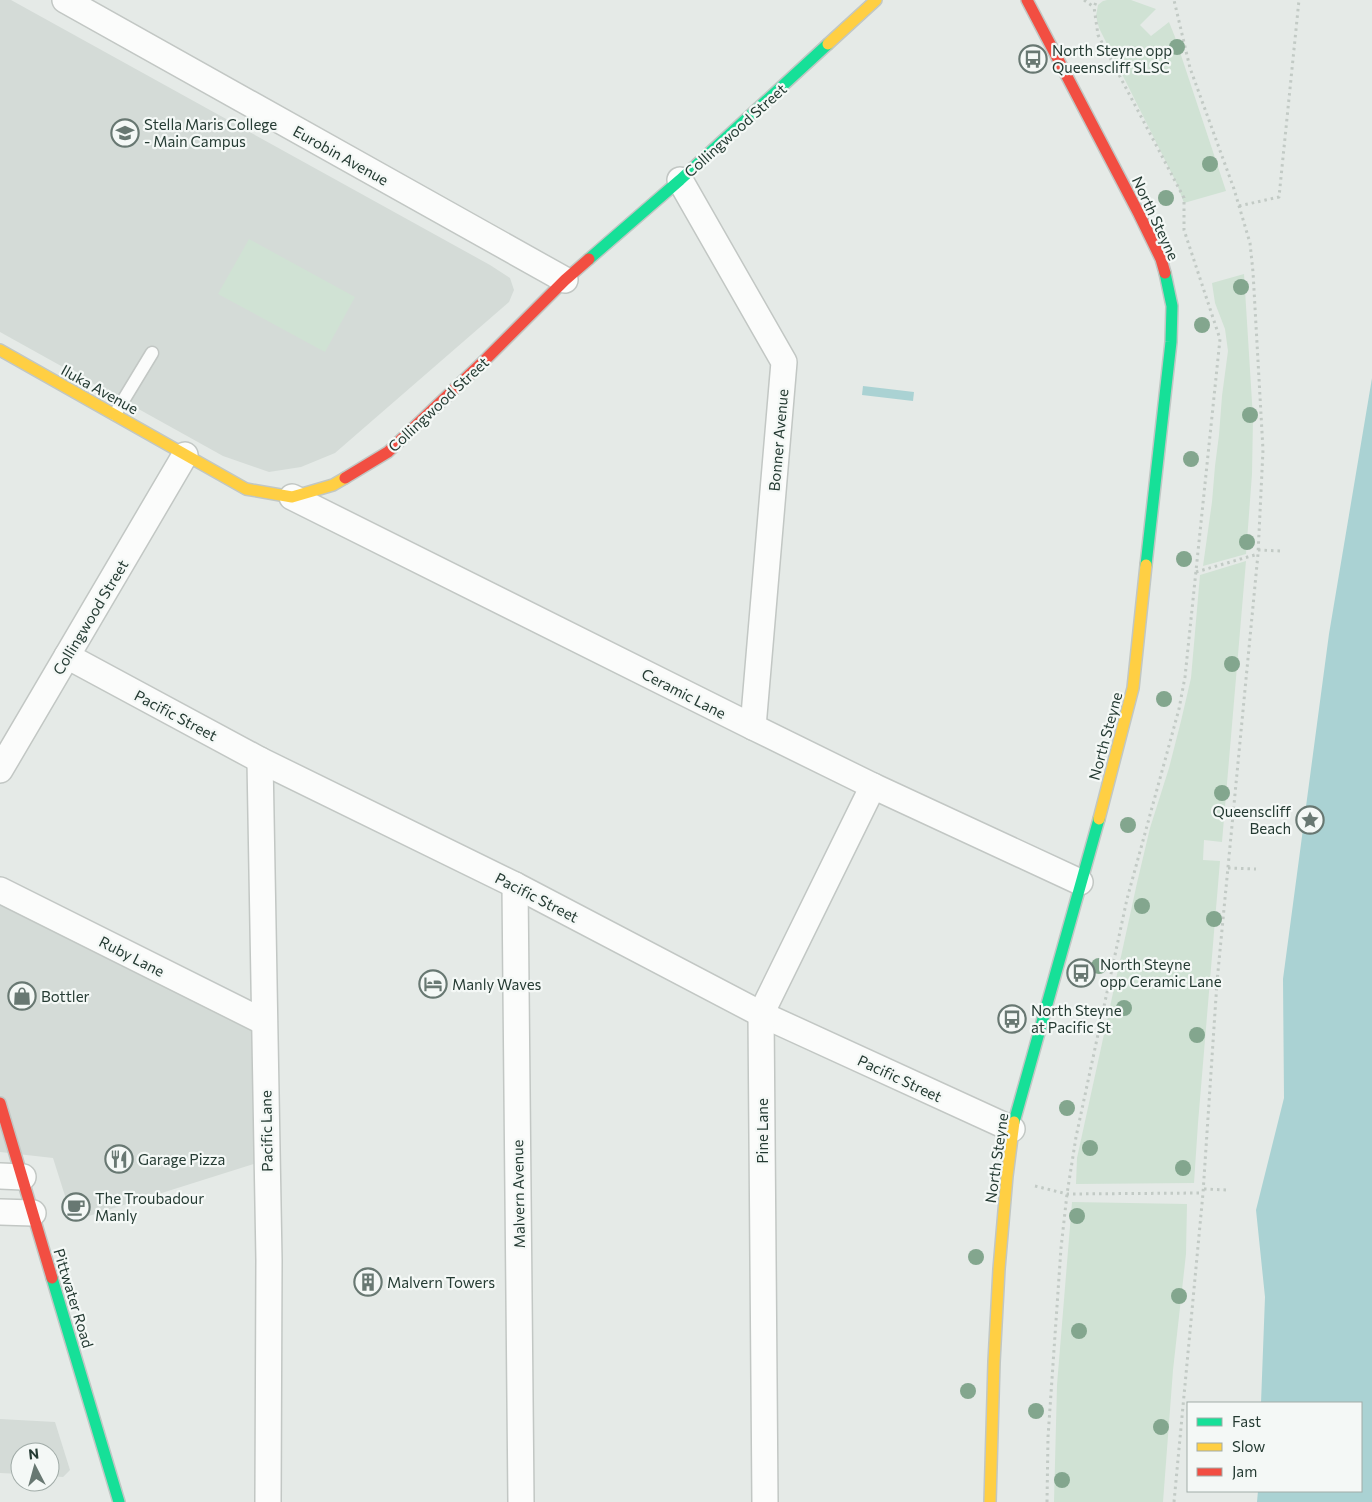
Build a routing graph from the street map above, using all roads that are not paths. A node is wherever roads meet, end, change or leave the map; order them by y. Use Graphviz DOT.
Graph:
graph roads {
  1 [pos="65,0"];
  2 [pos="876,0"];
  3 [pos="1027,0"];
  4 [pos="680,180"];
  5 [pos="565,280"];
  6 [pos="0,350"];
  7 [pos="152,353"];
  8 [pos="116,414"];
  9 [pos="185,455"];
  10 [pos="292,496"];
  11 [pos="67,656"];
  12 [pos="753,727"];
  13 [pos="260,760"];
  14 [pos="0,770"];
  15 [pos="873,786"];
  16 [pos="1080,882"];
  17 [pos="515,885"];
  18 [pos="0,890"];
  19 [pos="761,1014"];
  20 [pos="264,1022"];
  21 [pos="0,1102"];
  22 [pos="1012,1129"];
  23 [pos="12,1177"];
  24 [pos="0,1212"];
  25 [pos="33,1212"];
  26 [pos="119,1502"];
  27 [pos="268,1502"];
  28 [pos="522,1502"];
  29 [pos="765,1502"];
  30 [pos="990,1502"];
  1 -- 5 [label="street, Eurobin Avenue"];
  2 -- 4 [label="main road, Collingwood Street"];
  3 -- 16 [label="main road, North Steyne"];
  4 -- 5 [label="main road, Collingwood Street"];
  4 -- 12 [label="street, Bonner Avenue"];
  5 -- 10 [label="main road, Collingwood Street"];
  6 -- 8 [label="main road, Iluka Avenue"];
  7 -- 8 [label="lane"];
  8 -- 9 [label="main road, Iluka Avenue"];
  9 -- 10 [label="main road, Collingwood Street"];
  9 -- 11 [label="street, Collingwood Street"];
  10 -- 12 [label="street, Ceramic Lane"];
  11 -- 13 [label="street, Pacific Street"];
  11 -- 14 [label="street, Collingwood Street"];
  12 -- 15 [label="street, Ceramic Lane"];
  13 -- 17 [label="street, Pacific Street"];
  13 -- 20 [label="street, Pacific Lane"];
  15 -- 16 [label="street, Ceramic Lane"];
  15 -- 19 [label="street, Pine Lane"];
  16 -- 22 [label="main road, North Steyne"];
  17 -- 19 [label="street, Pacific Street"];
  17 -- 28 [label="street, Malvern Avenue"];
  18 -- 20 [label="street, Ruby Lane"];
  19 -- 22 [label="street, Pacific Street"];
  19 -- 29 [label="street, Pine Lane"];
  20 -- 27 [label="street, Pacific Lane"];
  21 -- 23 [label="main road, Pittwater Road"];
  22 -- 30 [label="main road, North Steyne"];
  23 -- 25 [label="main road, Pittwater Road"];
  24 -- 25 [label="street"];
  25 -- 26 [label="main road, Pittwater Road"];
}
